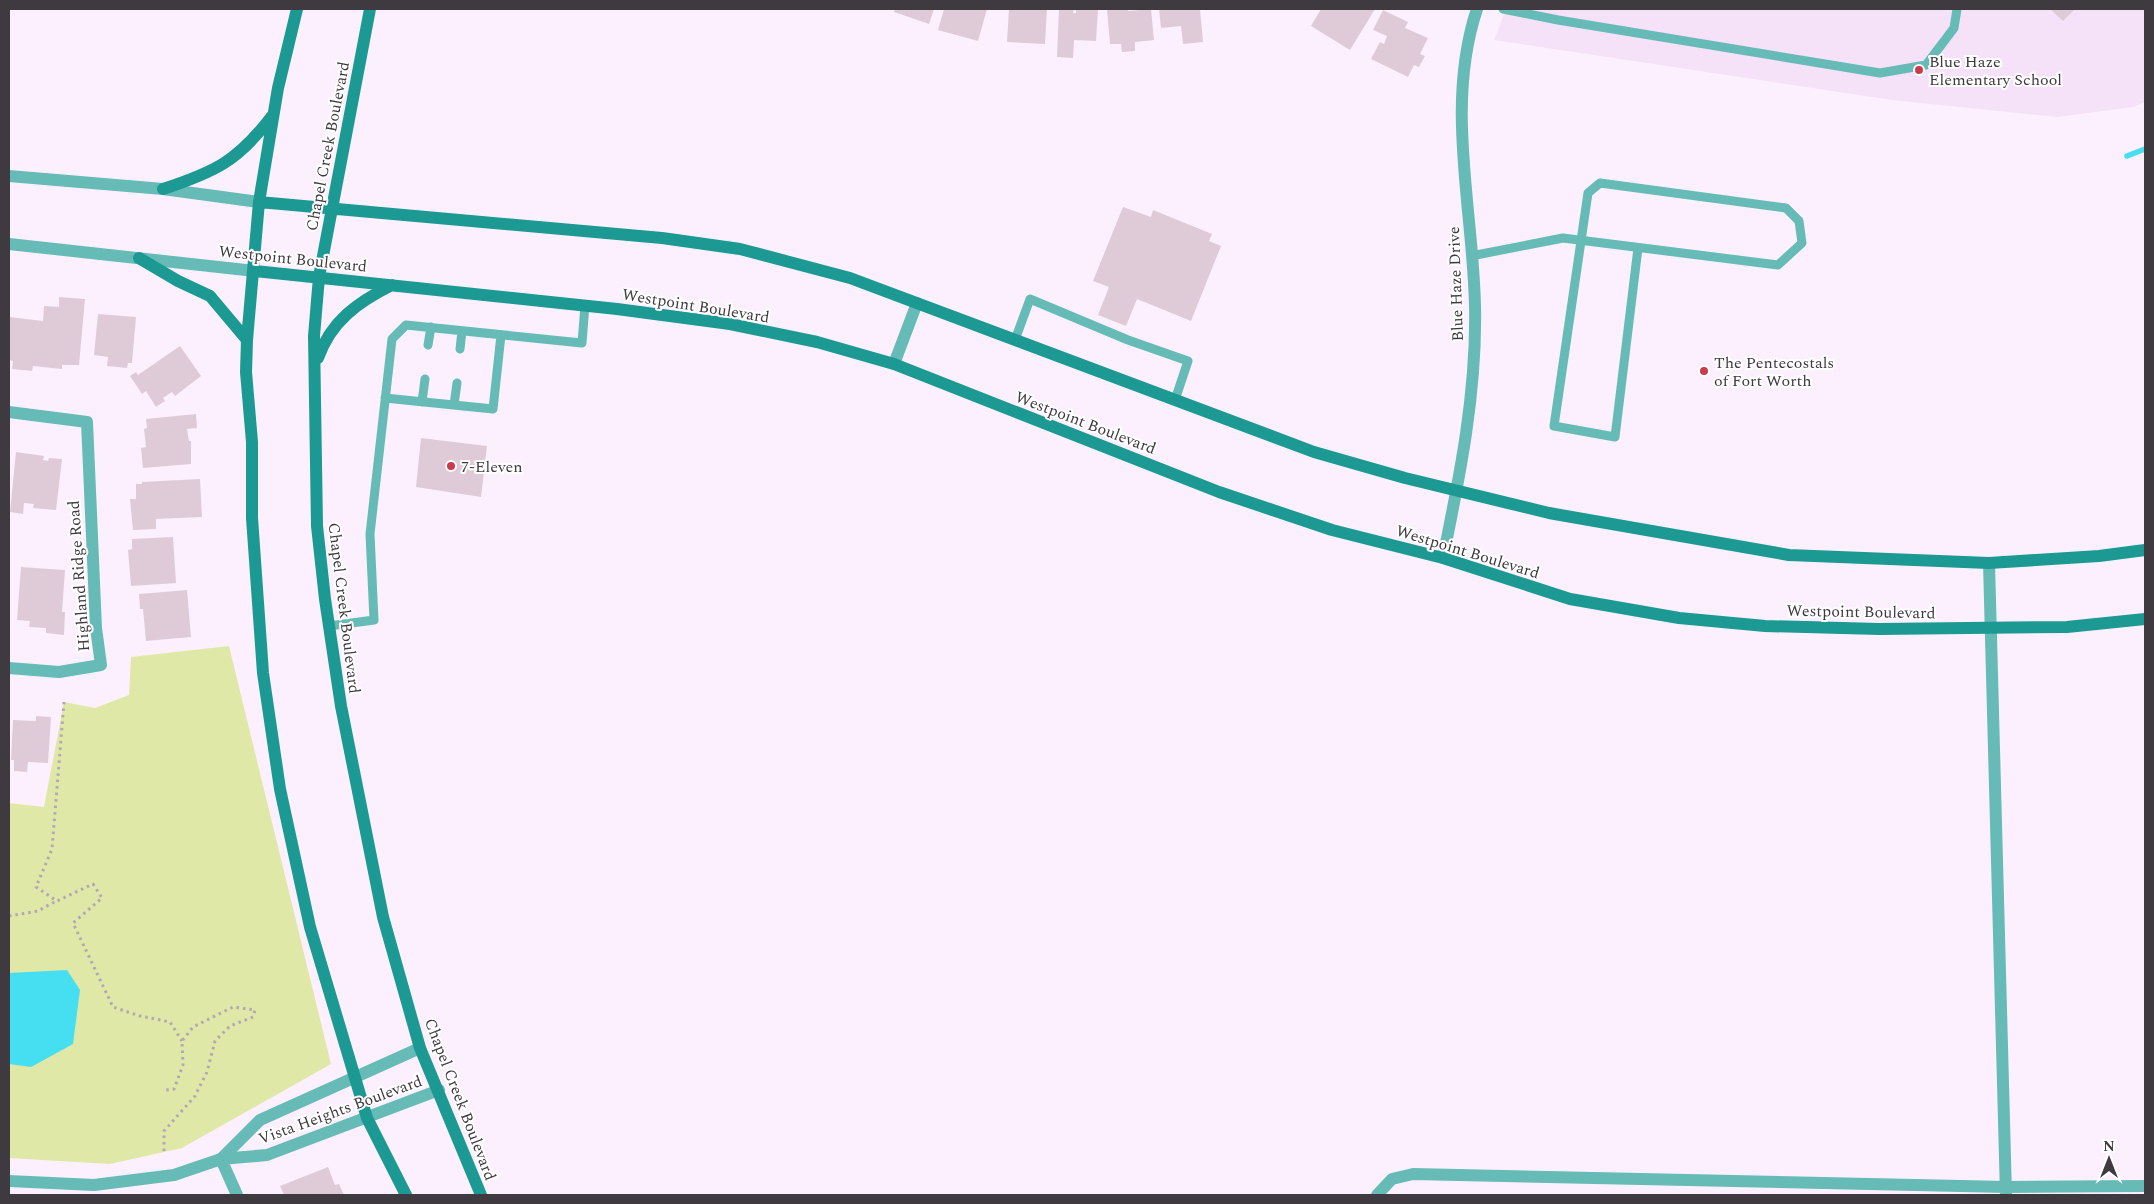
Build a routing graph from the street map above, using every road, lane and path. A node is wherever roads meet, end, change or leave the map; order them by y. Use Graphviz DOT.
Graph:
graph roads {
  1 [pos="297,9"];
  2 [pos="370,9"];
  3 [pos="1477,9"];
  4 [pos="1503,9"];
  5 [pos="1957,9"];
  6 [pos="273,114"];
  7 [pos="9,176"];
  8 [pos="162,189"];
  9 [pos="259,202"];
  10 [pos="331,210"];
  11 [pos="1579,240"];
  12 [pos="9,244"];
  13 [pos="1638,248"];
  14 [pos="1471,256"];
  15 [pos="139,258"];
  16 [pos="255,271"];
  17 [pos="319,277"];
  18 [pos="393,285"];
  19 [pos="917,303"];
  20 [pos="585,305"];
  21 [pos="431,327"];
  22 [pos="462,331"];
  23 [pos="501,335"];
  24 [pos="247,340"];
  25 [pos="1015,340"];
  26 [pos="428,346"];
  27 [pos="460,349"];
  28 [pos="894,364"];
  29 [pos="315,368"];
  30 [pos="425,379"];
  31 [pos="457,382"];
  32 [pos="386,398"];
  33 [pos="1175,400"];
  34 [pos="422,402"];
  35 [pos="454,405"];
  36 [pos="9,412"];
  37 [pos="1455,490"];
  38 [pos="2145,550"];
  39 [pos="1442,558"];
  40 [pos="1989,563"];
  41 [pos="2145,619"];
  42 [pos="329,626"];
  43 [pos="1990,628"];
  44 [pos="9,668"];
  45 [pos="64,702"];
  46 [pos="57,901"];
  47 [pos="9,916"];
  48 [pos="182,1041"];
  49 [pos="420,1048"];
  50 [pos="355,1076"];
  51 [pos="166,1090"];
  52 [pos="439,1090"];
  53 [pos="367,1118"];
  54 [pos="164,1150"];
  55 [pos="221,1159"];
  56 [pos="9,1181"];
  57 [pos="2145,1186"];
  58 [pos="2006,1191"];
  59 [pos="237,1195"];
  60 [pos="406,1195"];
  61 [pos="481,1195"];
  62 [pos="1377,1195"];
  1 -- 6 [label="main road"];
  2 -- 10 [label="main road, Chapel Creek Boulevard"];
  3 -- 14 [label="street, Blue Haze Drive"];
  4 -- 5 [label="lane"];
  6 -- 8 [label="main road"];
  6 -- 9 [label="main road"];
  7 -- 8 [label="street"];
  8 -- 9 [label="street"];
  9 -- 10 [label="main road"];
  9 -- 16 [label="main road"];
  10 -- 17 [label="main road, Chapel Creek Boulevard"];
  10 -- 19 [label="main road"];
  11 -- 13 [label="lane"];
  11 -- 13 [label="lane"];
  11 -- 13 [label="lane"];
  11 -- 14 [label="lane"];
  12 -- 15 [label="street, Westpoint Boulevard"];
  14 -- 37 [label="street, Blue Haze Drive"];
  15 -- 16 [label="street, Westpoint Boulevard"];
  15 -- 24 [label="main road"];
  16 -- 17 [label="main road, Westpoint Boulevard"];
  16 -- 24 [label="main road"];
  17 -- 18 [label="main road, Westpoint Boulevard"];
  17 -- 29 [label="main road, Chapel Creek Boulevard"];
  18 -- 20 [label="main road, Westpoint Boulevard"];
  18 -- 29 [label="main road"];
  19 -- 25 [label="main road"];
  19 -- 28 [label="street"];
  20 -- 23 [label="lane"];
  20 -- 28 [label="main road, Westpoint Boulevard"];
  21 -- 22 [label="lane"];
  21 -- 26 [label="lane"];
  21 -- 32 [label="lane"];
  22 -- 23 [label="lane"];
  22 -- 27 [label="lane"];
  23 -- 35 [label="lane"];
  24 -- 50 [label="main road"];
  25 -- 33 [label="main road"];
  25 -- 33 [label="lane"];
  28 -- 39 [label="main road, Westpoint Boulevard"];
  29 -- 42 [label="main road, Chapel Creek Boulevard"];
  30 -- 34 [label="lane"];
  31 -- 35 [label="lane"];
  32 -- 34 [label="lane"];
  32 -- 42 [label="lane"];
  33 -- 37 [label="main road"];
  34 -- 35 [label="lane"];
  36 -- 44 [label="street, Highland Ridge Road"];
  37 -- 39 [label="street, Blue Haze Drive"];
  37 -- 40 [label="main road"];
  38 -- 40 [label="main road"];
  39 -- 43 [label="main road, Westpoint Boulevard"];
  40 -- 43 [label="street"];
  41 -- 43 [label="main road, Westpoint Boulevard"];
  42 -- 49 [label="main road, Chapel Creek Boulevard"];
  43 -- 58 [label="street"];
  45 -- 46 [label="path"];
  46 -- 47 [label="path"];
  46 -- 48 [label="path"];
  48 -- 51 [label="path"];
  48 -- 54 [label="path"];
  49 -- 50 [label="street, Vista Heights Boulevard"];
  49 -- 52 [label="main road, Chapel Creek Boulevard"];
  50 -- 53 [label="main road"];
  50 -- 55 [label="street, Vista Heights Boulevard"];
  52 -- 53 [label="street, Vista Heights Boulevard"];
  52 -- 61 [label="main road, Chapel Creek Boulevard"];
  53 -- 55 [label="street, Vista Heights Boulevard"];
  53 -- 60 [label="main road"];
  55 -- 56 [label="street, Vista Heights Boulevard"];
  55 -- 59 [label="street"];
  57 -- 58 [label="street"];
  58 -- 62 [label="street"];
}
